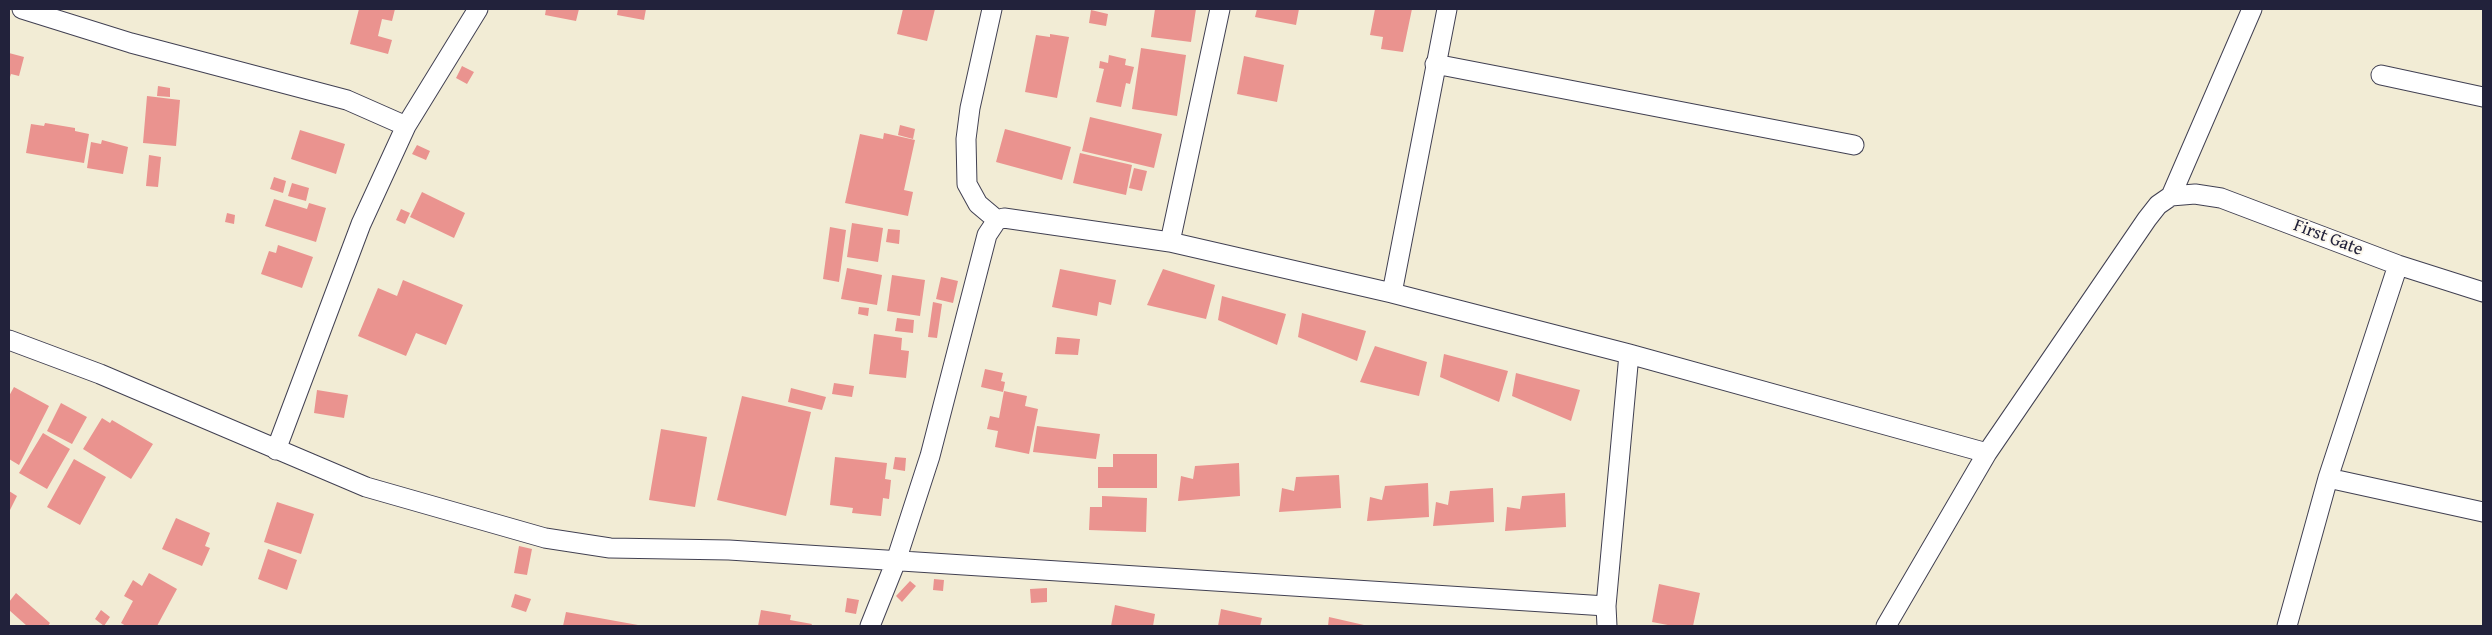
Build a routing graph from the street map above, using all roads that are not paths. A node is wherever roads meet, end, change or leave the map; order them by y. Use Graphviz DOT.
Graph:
graph roads {
  1 [pos="22,9"];
  2 [pos="478,9"];
  3 [pos="992,9"];
  4 [pos="1220,9"];
  5 [pos="1447,9"];
  6 [pos="2252,9"];
  7 [pos="1435,64"];
  8 [pos="2381,75"];
  9 [pos="2483,97"];
  10 [pos="406,126"];
  11 [pos="1854,145"];
  12 [pos="2171,196"];
  13 [pos="997,220"];
  14 [pos="1170,242"];
  15 [pos="2398,265"];
  16 [pos="1392,292"];
  17 [pos="2483,292"];
  18 [pos="9,340"];
  19 [pos="1629,354"];
  20 [pos="276,450"];
  21 [pos="1986,453"];
  22 [pos="2328,478"];
  23 [pos="2483,512"];
  24 [pos="896,561"];
  25 [pos="1606,606"];
  26 [pos="870,626"];
  27 [pos="1608,626"];
  28 [pos="1886,626"];
  29 [pos="2288,626"];
  1 -- 10 [label="street"];
  2 -- 10 [label="street"];
  3 -- 13 [label="street"];
  4 -- 14 [label="street"];
  5 -- 7 [label="street"];
  6 -- 12 [label="street"];
  7 -- 11 [label="street"];
  7 -- 16 [label="street"];
  8 -- 9 [label="street"];
  10 -- 20 [label="street"];
  12 -- 15 [label="street, First Gate"];
  12 -- 21 [label="street"];
  13 -- 14 [label="street"];
  13 -- 24 [label="street"];
  14 -- 16 [label="street"];
  15 -- 17 [label="street, First Gate"];
  15 -- 22 [label="street"];
  16 -- 19 [label="street"];
  18 -- 20 [label="street"];
  19 -- 21 [label="street"];
  19 -- 25 [label="street"];
  20 -- 24 [label="street"];
  21 -- 28 [label="street"];
  22 -- 23 [label="street"];
  22 -- 29 [label="street"];
  24 -- 25 [label="street"];
  24 -- 26 [label="street"];
  25 -- 27 [label="street"];
}
